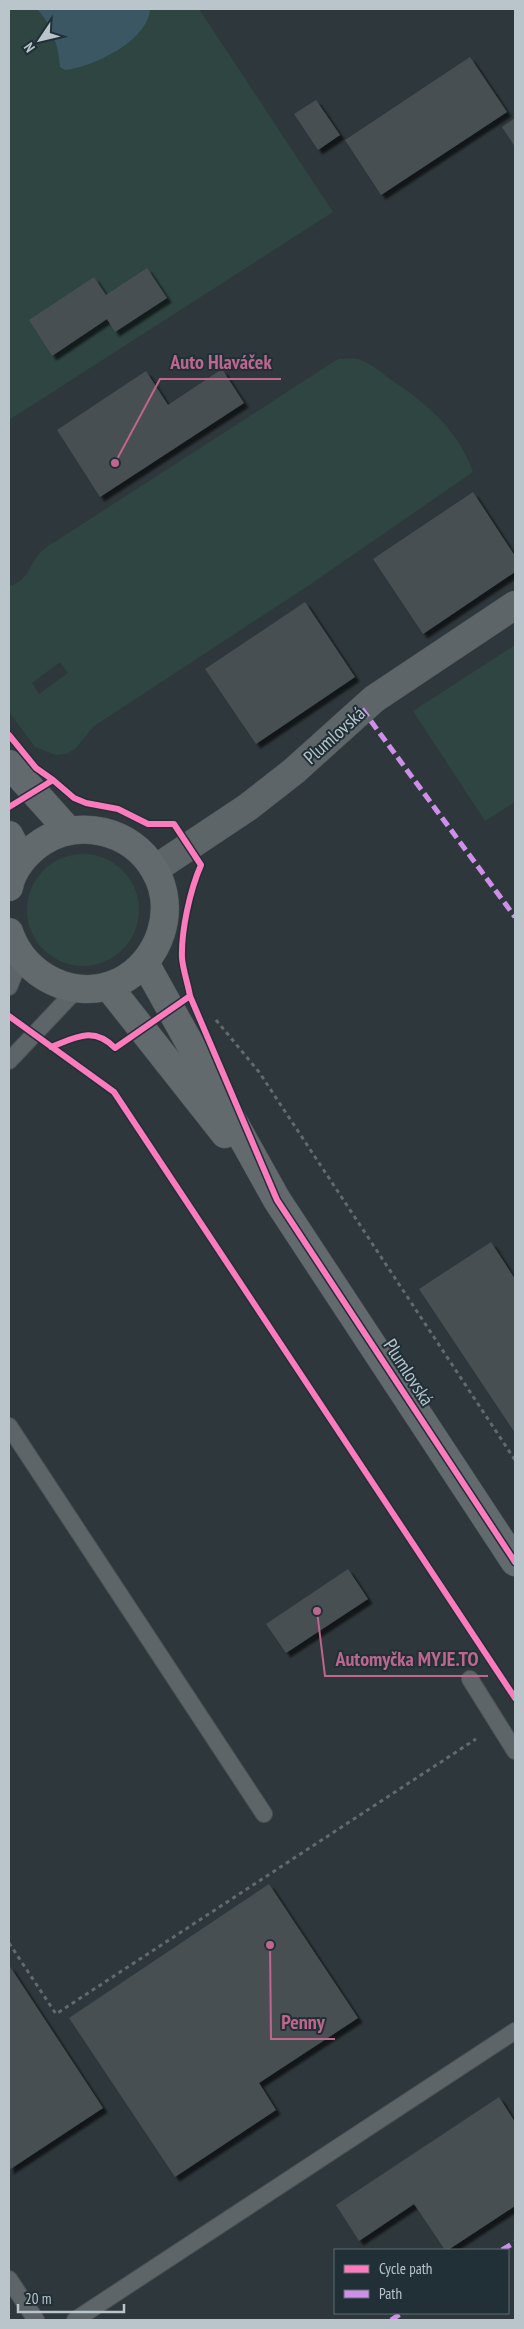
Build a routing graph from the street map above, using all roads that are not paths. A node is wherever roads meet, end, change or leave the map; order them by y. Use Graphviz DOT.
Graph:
graph roads {
  1 [pos="515,605"];
  2 [pos="9,764"];
  3 [pos="69,830"];
  4 [pos="9,835"];
  5 [pos="22,860"];
  6 [pos="155,869"];
  7 [pos="9,887"];
  8 [pos="9,932"];
  9 [pos="21,957"];
  10 [pos="145,963"];
  11 [pos="108,986"];
  12 [pos="9,987"];
  13 [pos="77,989"];
  14 [pos="9,1061"];
  15 [pos="277,1200"];
  16 [pos="9,1426"];
  17 [pos="515,1562"];
  18 [pos="470,1679"];
  19 [pos="515,1751"];
  20 [pos="264,1814"];
  21 [pos="515,2031"];
  22 [pos="9,2279"];
  23 [pos="36,2320"];
  24 [pos="75,2320"];
  1 -- 6 [label="street, Plumlovská"];
  2 -- 3 [label="main road"];
  3 -- 5 [label="main road"];
  3 -- 6 [label="main road"];
  4 -- 5 [label="main road"];
  5 -- 7 [label="main road"];
  6 -- 10 [label="main road"];
  8 -- 9 [label="main road"];
  9 -- 12 [label="lane"];
  9 -- 13 [label="main road"];
  10 -- 11 [label="main road"];
  10 -- 15 [label="main road, Plumlovská"];
  11 -- 13 [label="main road"];
  11 -- 15 [label="main road, Plumlovská"];
  13 -- 14 [label="lane"];
  15 -- 17 [label="main road, Plumlovská"];
  16 -- 20 [label="lane"];
  18 -- 19 [label="lane"];
  21 -- 24 [label="lane"];
  22 -- 23 [label="lane"];
}
